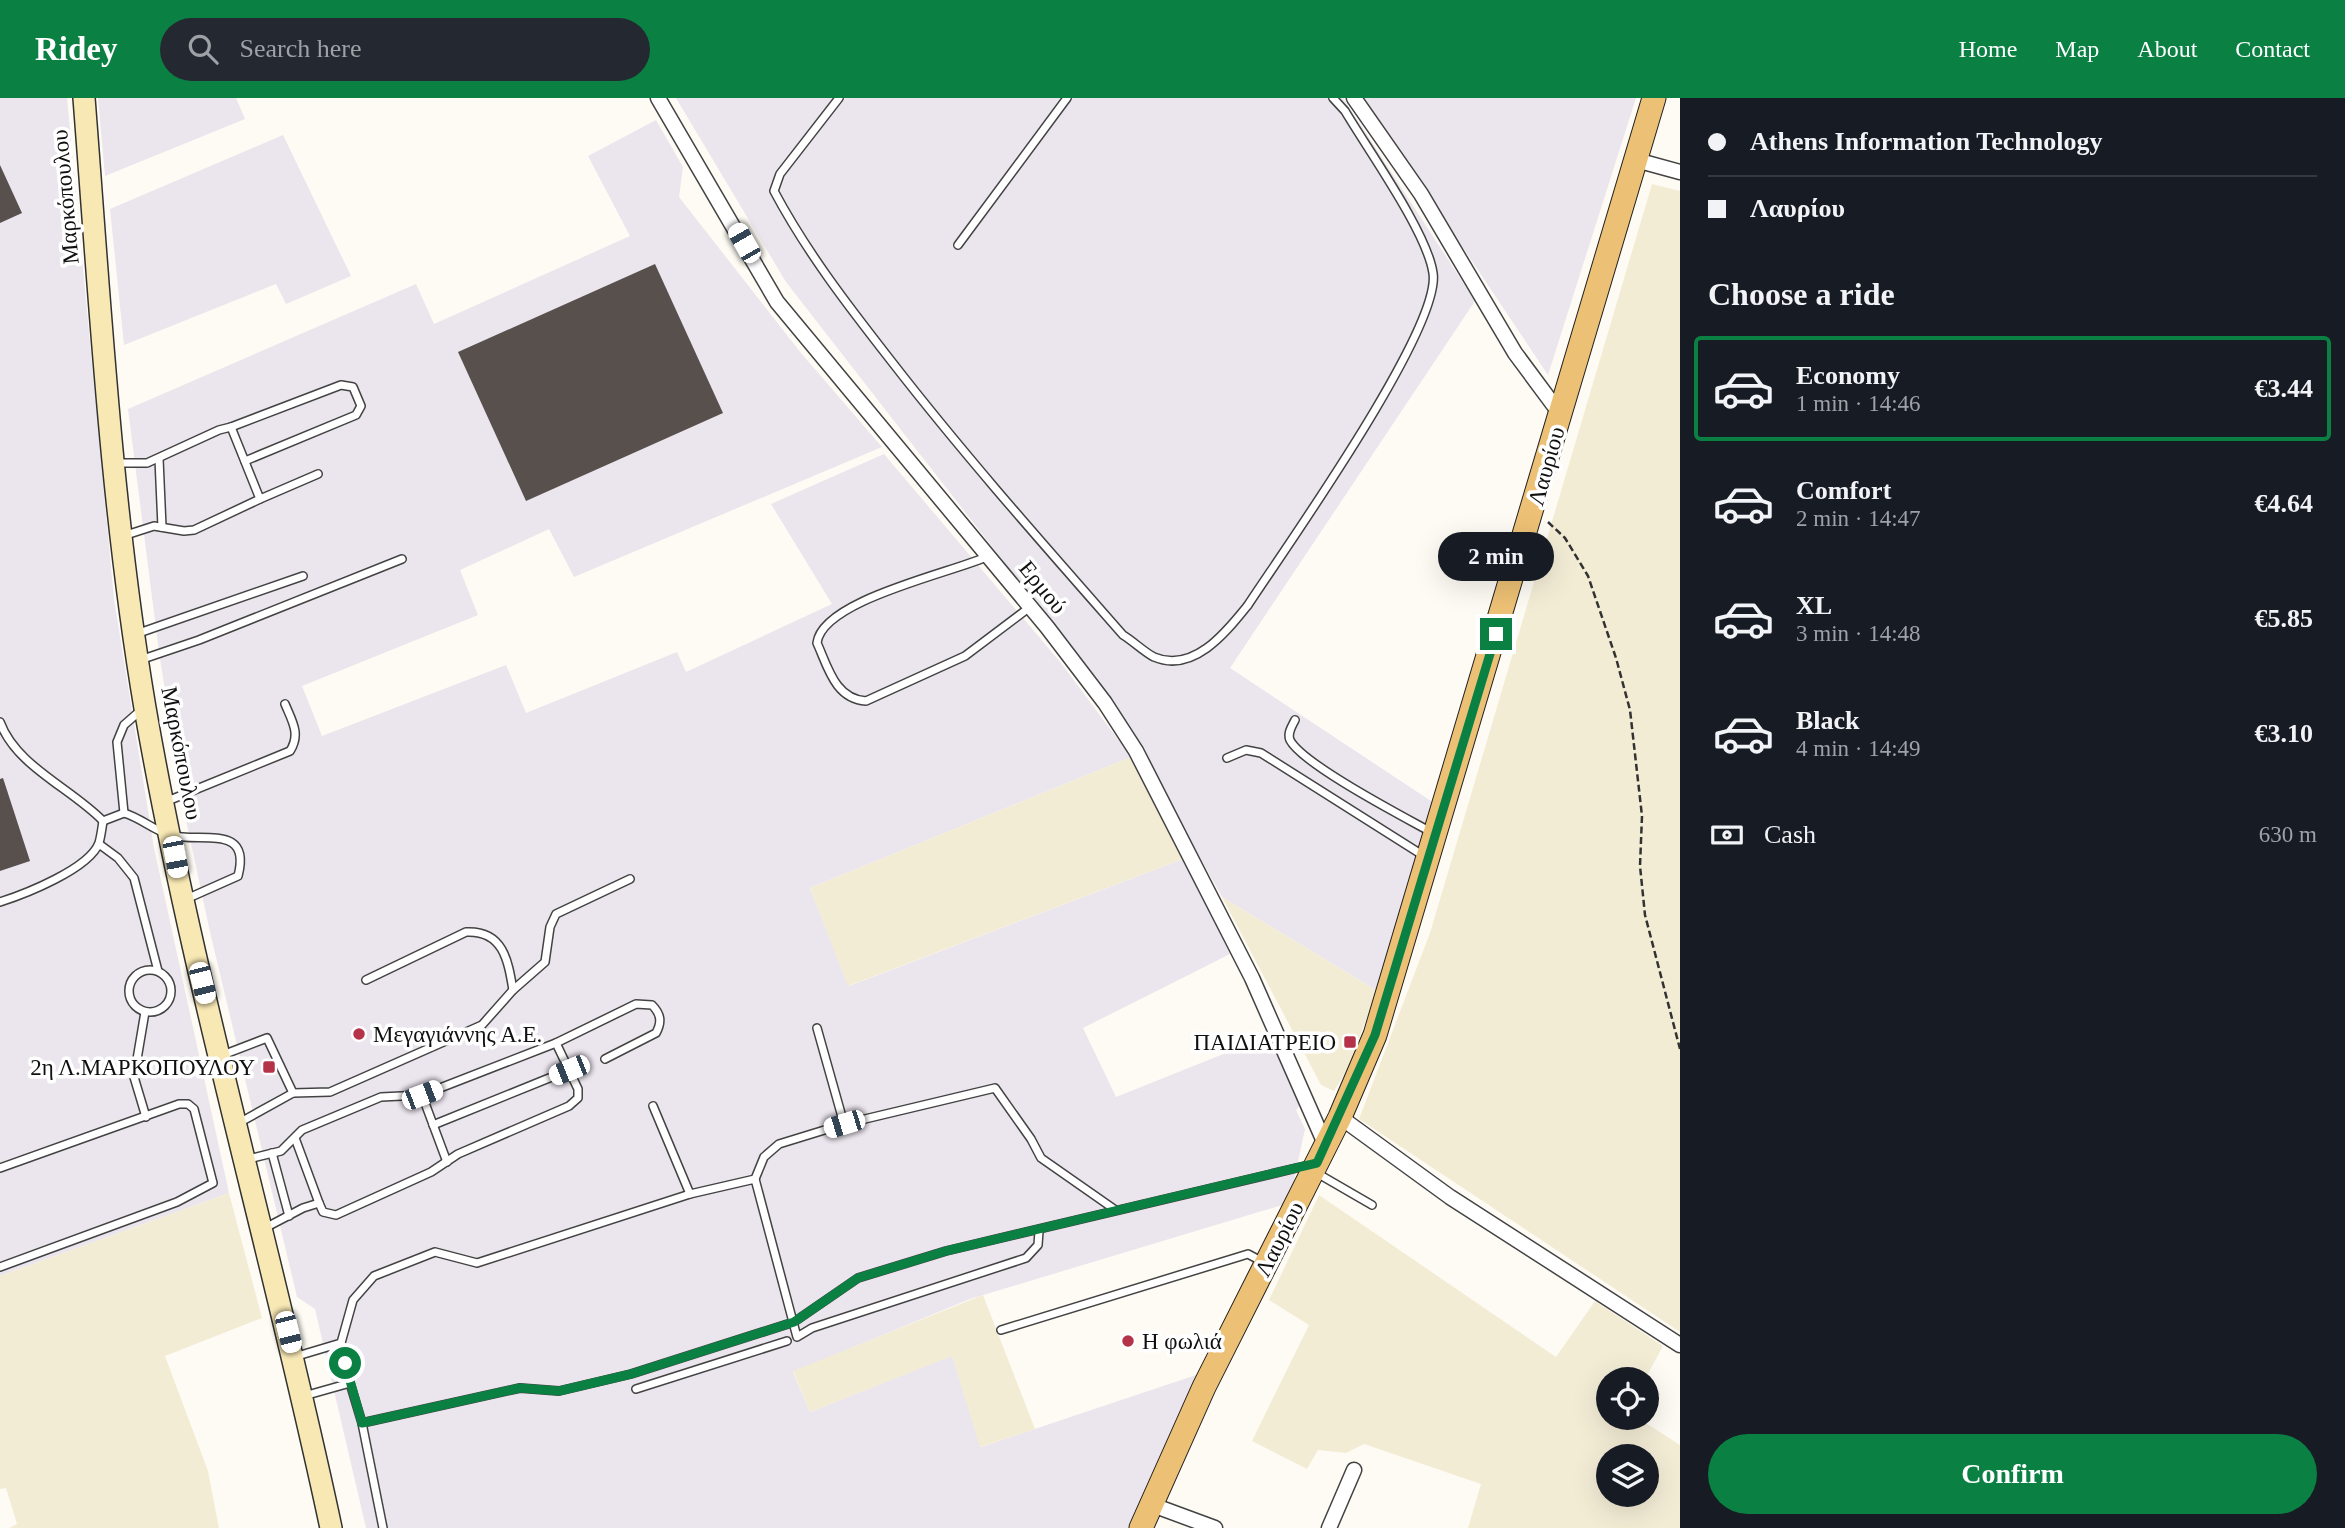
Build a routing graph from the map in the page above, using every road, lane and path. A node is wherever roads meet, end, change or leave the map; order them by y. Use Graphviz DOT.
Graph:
graph roads {
  1 [pos="84,98"];
  2 [pos="658,98"];
  3 [pos="839,98"];
  4 [pos="1067,98"];
  5 [pos="1333,98"];
  6 [pos="1654,98"];
  7 [pos="1360,101"];
  8 [pos="1636,159"];
  9 [pos="1680,172"];
  10 [pos="958,245"];
  11 [pos="1560,415"];
  12 [pos="231,427"];
  13 [pos="159,459"];
  14 [pos="245,461"];
  15 [pos="113,463"];
  16 [pos="318,474"];
  17 [pos="260,499"];
  18 [pos="1534,509"];
  19 [pos="162,527"];
  20 [pos="122,536"];
  21 [pos="989,556"];
  22 [pos="402,559"];
  23 [pos="303,576"];
  24 [pos="1030,607"];
  25 [pos="135,635"];
  26 [pos="139,660"];
  27 [pos="285,704"];
  28 [pos="145,706"];
  29 [pos="1295,720"];
  30 [pos="0,722"];
  31 [pos="1227,758"];
  32 [pos="164,803"];
  33 [pos="124,813"];
  34 [pos="103,821"];
  35 [pos="1435,834"];
  36 [pos="171,835"];
  37 [pos="99,844"];
  38 [pos="1428,858"];
  39 [pos="630,879"];
  40 [pos="183,901"];
  41 [pos="0,902"];
  42 [pos="158,971"];
  43 [pos="366,980"];
  44 [pos="513,990"];
  45 [pos="145,1012"];
  46 [pos="817,1028"];
  47 [pos="556,1043"];
  48 [pos="1680,1049"];
  49 [pos="220,1056"];
  50 [pos="605,1059"];
  51 [pos="569,1070"];
  52 [pos="293,1093"];
  53 [pos="422,1095"];
  54 [pos="653,1107"];
  55 [pos="146,1117"];
  56 [pos="1340,1117"];
  57 [pos="844,1124"];
  58 [pos="237,1125"];
  59 [pos="433,1125"];
  60 [pos="295,1139"];
  61 [pos="272,1153"];
  62 [pos="245,1160"];
  63 [pos="1319,1160"];
  64 [pos="447,1162"];
  65 [pos="0,1168"];
  66 [pos="755,1179"];
  67 [pos="690,1194"];
  68 [pos="319,1203"];
  69 [pos="1372,1205"];
  70 [pos="1114,1209"];
  71 [pos="289,1216"];
  72 [pos="262,1230"];
  73 [pos="1039,1231"];
  74 [pos="1266,1265"];
  75 [pos="0,1267"];
  76 [pos="794,1322"];
  77 [pos="1001,1330"];
  78 [pos="788,1341"];
  79 [pos="341,1343"];
  80 [pos="1680,1345"];
  81 [pos="692,1354"];
  82 [pos="294,1357"];
  83 [pos="698,1371"];
  84 [pos="350,1383"];
  85 [pos="636,1389"];
  86 [pos="303,1396"];
  87 [pos="362,1423"];
  88 [pos="1354,1470"];
  89 [pos="1150,1504"];
  90 [pos="331,1528"];
  91 [pos="383,1528"];
  92 [pos="1141,1528"];
  93 [pos="1214,1528"];
  94 [pos="1329,1528"];
  1 -- 15 [label="main road, Μαρκόπουλου"];
  2 -- 21 [label="street, Ερμού"];
  3 -- 5 [label="lane"];
  4 -- 10 [label="lane"];
  6 -- 8 [label="main road, Λαυρίου"];
  7 -- 11 [label="street"];
  8 -- 9 [label="street"];
  8 -- 11 [label="main road, Λαυρίου"];
  11 -- 18 [label="main road, Λαυρίου"];
  12 -- 13 [label="lane"];
  12 -- 14 [label="lane"];
  12 -- 14 [label="lane"];
  13 -- 15 [label="lane"];
  13 -- 19 [label="lane"];
  14 -- 17 [label="lane"];
  15 -- 20 [label="main road, Μαρκόπουλου"];
  16 -- 17 [label="lane"];
  17 -- 19 [label="lane"];
  18 -- 35 [label="main road, Λαυρίου"];
  18 -- 48 [label="path"];
  19 -- 20 [label="lane"];
  20 -- 25 [label="main road, Μαρκόπουλου"];
  21 -- 24 [label="street, Ερμού"];
  21 -- 24 [label="lane"];
  22 -- 26 [label="lane"];
  23 -- 25 [label="lane"];
  24 -- 63 [label="street, Ερμού"];
  25 -- 26 [label="main road, Μαρκόπουλου"];
  26 -- 28 [label="main road, Μαρκόπουλου"];
  27 -- 32 [label="lane"];
  28 -- 32 [label="main road, Μαρκόπουλου"];
  28 -- 33 [label="lane"];
  29 -- 35 [label="lane"];
  30 -- 34 [label="lane"];
  31 -- 38 [label="lane"];
  32 -- 36 [label="main road, Μαρκόπουλου"];
  33 -- 34 [label="lane"];
  33 -- 36 [label="lane"];
  34 -- 37 [label="lane"];
  35 -- 38 [label="main road, Λαυρίου"];
  36 -- 40 [label="main road, Μαρκόπουλου"];
  36 -- 40 [label="lane"];
  37 -- 41 [label="lane"];
  37 -- 42 [label="lane"];
  38 -- 56 [label="main road, Λαυρίου"];
  39 -- 44 [label="lane"];
  40 -- 49 [label="main road, Μαρκόπουλου"];
  42 -- 45 [label="lane"];
  42 -- 45 [label="lane"];
  43 -- 44 [label="lane"];
  44 -- 52 [label="lane"];
  45 -- 55 [label="lane"];
  46 -- 57 [label="lane"];
  47 -- 50 [label="lane"];
  47 -- 51 [label="lane"];
  47 -- 53 [label="lane"];
  49 -- 52 [label="lane"];
  49 -- 58 [label="main road, Μαρκόπουλου"];
  51 -- 59 [label="lane"];
  51 -- 64 [label="lane"];
  52 -- 58 [label="lane"];
  53 -- 59 [label="lane"];
  53 -- 60 [label="lane"];
  54 -- 67 [label="lane"];
  55 -- 65 [label="lane"];
  55 -- 75 [label="lane"];
  56 -- 63 [label="main road, Λαυρίου"];
  56 -- 80 [label="street"];
  57 -- 66 [label="lane"];
  57 -- 70 [label="lane"];
  58 -- 62 [label="main road, Μαρκόπουλου"];
  59 -- 64 [label="lane"];
  60 -- 61 [label="lane"];
  60 -- 68 [label="lane"];
  61 -- 62 [label="lane"];
  61 -- 71 [label="lane"];
  62 -- 72 [label="main road, Μαρκόπουλου"];
  63 -- 69 [label="lane"];
  63 -- 70 [label="lane"];
  63 -- 74 [label="main road, Λαυρίου"];
  64 -- 68 [label="lane"];
  66 -- 67 [label="lane"];
  66 -- 76 [label="lane"];
  67 -- 79 [label="lane"];
  68 -- 71 [label="lane"];
  70 -- 73 [label="lane"];
  71 -- 72 [label="lane"];
  72 -- 82 [label="main road, Μαρκόπουλου"];
  73 -- 76 [label="lane"];
  73 -- 76 [label="lane"];
  74 -- 77 [label="lane"];
  74 -- 89 [label="main road, Λαυρίου"];
  76 -- 81 [label="lane"];
  78 -- 83 [label="lane"];
  79 -- 82 [label="lane"];
  79 -- 84 [label="lane"];
  81 -- 83 [label="lane"];
  81 -- 87 [label="lane"];
  82 -- 86 [label="main road, Μαρκόπουλου"];
  83 -- 85 [label="lane"];
  84 -- 86 [label="lane"];
  84 -- 87 [label="lane"];
  86 -- 90 [label="main road, Μαρκόπουλου"];
  87 -- 91 [label="lane"];
  88 -- 94 [label="street"];
  89 -- 92 [label="main road, Λαυρίου"];
  89 -- 93 [label="street"];
}
